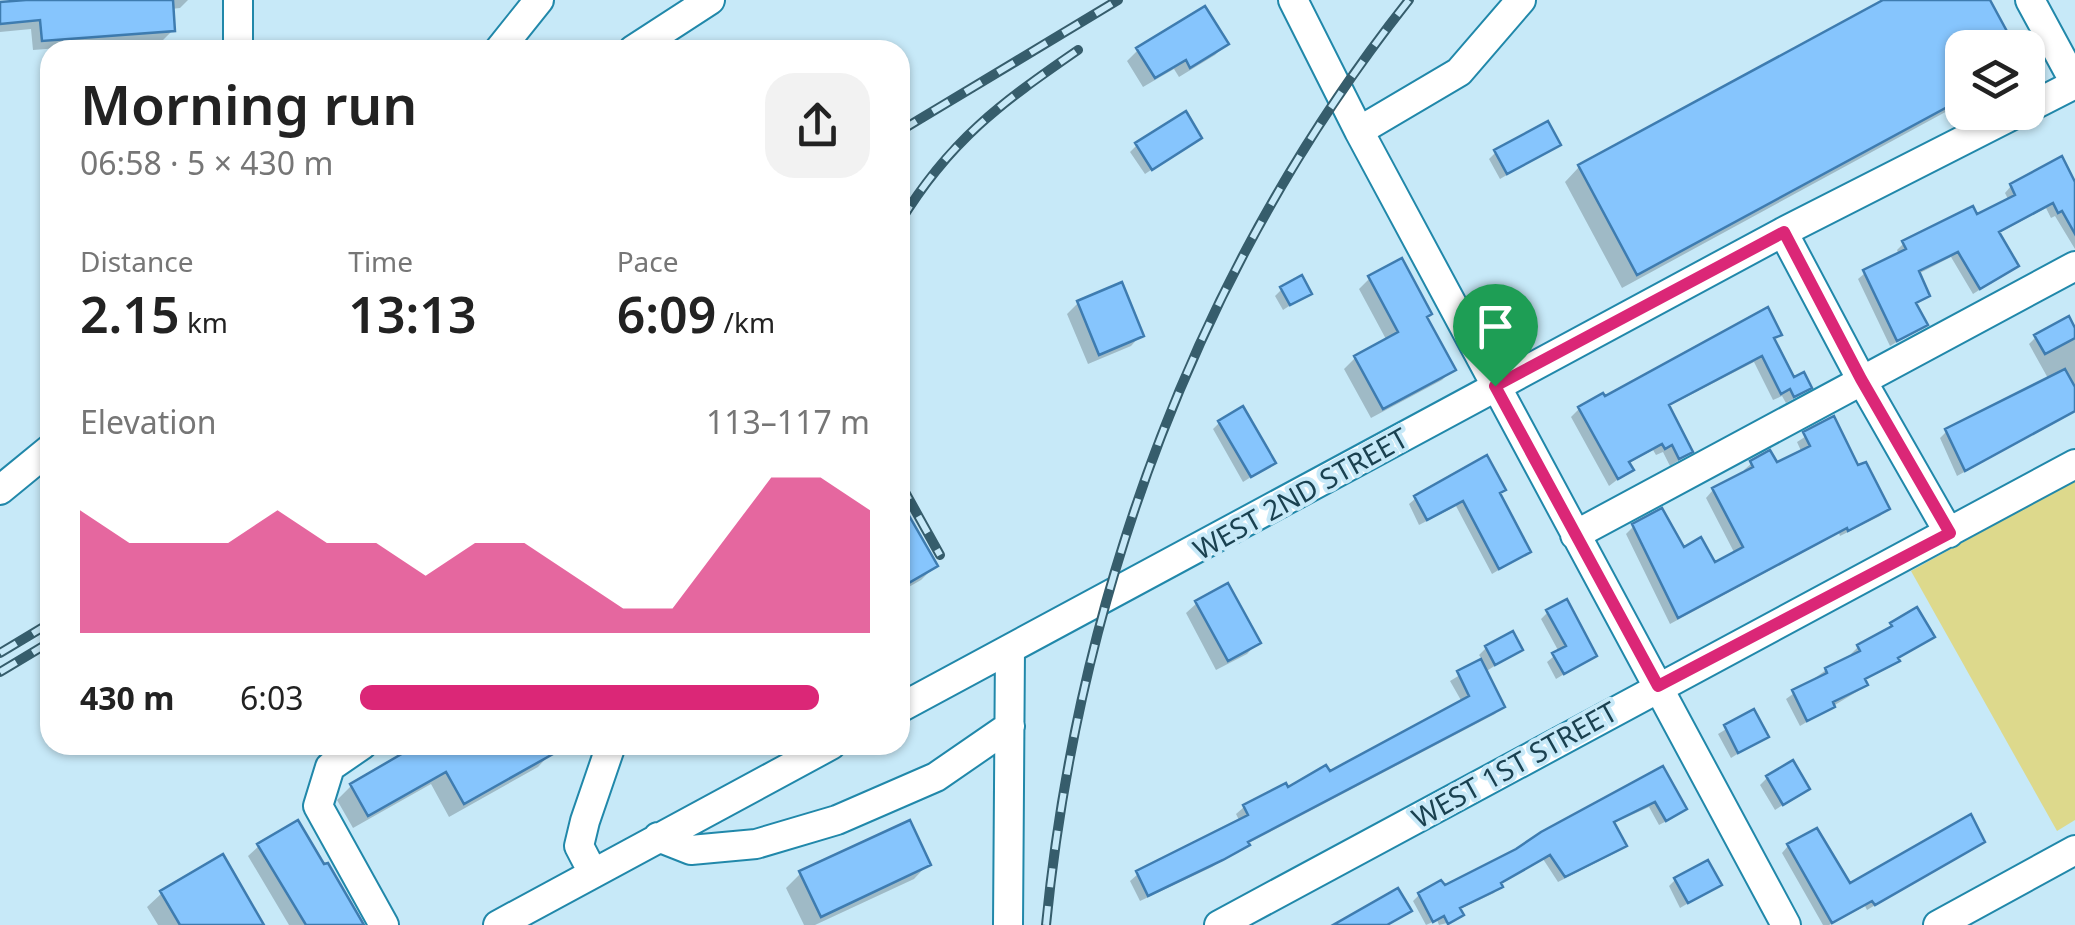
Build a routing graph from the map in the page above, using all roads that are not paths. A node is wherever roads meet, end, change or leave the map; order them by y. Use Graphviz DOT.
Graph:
graph roads {
  1 [pos="238,0"];
  2 [pos="540,0"];
  3 [pos="710,0"];
  4 [pos="1293,0"];
  5 [pos="1520,0"];
  6 [pos="2030,0"];
  7 [pos="238,40"];
  8 [pos="507,40"];
  9 [pos="648,40"];
  10 [pos="2075,84"];
  11 [pos="2045,99"];
  12 [pos="1985,130"];
  13 [pos="1359,131"];
  14 [pos="1784,232"];
  15 [pos="2075,266"];
  16 [pos="1861,379"];
  17 [pos="1495,386"];
  18 [pos="40,457"];
  19 [pos="2075,464"];
  20 [pos="0,490"];
  21 [pos="1950,533"];
  22 [pos="1576,536"];
  23 [pos="1010,649"];
  24 [pos="1658,686"];
  25 [pos="910,703"];
  26 [pos="1010,726"];
  27 [pos="347,755"];
  28 [pos="608,755"];
  29 [pos="812,755"];
  30 [pos="658,838"];
  31 [pos="2075,850"];
  32 [pos="592,873"];
  33 [pos="384,925"];
  34 [pos="498,925"];
  35 [pos="1008,925"];
  36 [pos="1219,925"];
  37 [pos="1786,925"];
  38 [pos="1938,925"];
  1 -- 7 [label="street"];
  2 -- 8 [label="street"];
  3 -- 9 [label="street"];
  4 -- 13 [label="street"];
  5 -- 13 [label="street"];
  6 -- 10 [label="street"];
  10 -- 11 [label="street"];
  12 -- 14 [label="street, WEST 2ND STREET"];
  13 -- 17 [label="street"];
  14 -- 16 [label="street"];
  14 -- 17 [label="street, WEST 2ND STREET"];
  15 -- 16 [label="street"];
  16 -- 21 [label="street"];
  16 -- 22 [label="street"];
  17 -- 22 [label="street"];
  17 -- 23 [label="street, WEST 2ND STREET"];
  18 -- 20 [label="street"];
  19 -- 21 [label="street, WEST 1ST STREET"];
  21 -- 24 [label="street, WEST 1ST STREET"];
  22 -- 24 [label="street"];
  23 -- 25 [label="street, WEST 2ND STREET"];
  23 -- 26 [label="street"];
  24 -- 36 [label="street, WEST 1ST STREET"];
  24 -- 37 [label="street"];
  26 -- 30 [label="street"];
  26 -- 35 [label="street"];
  27 -- 33 [label="street"];
  28 -- 32 [label="street"];
  29 -- 30 [label="street"];
  30 -- 32 [label="street"];
  31 -- 38 [label="street"];
  32 -- 34 [label="street"];
}
